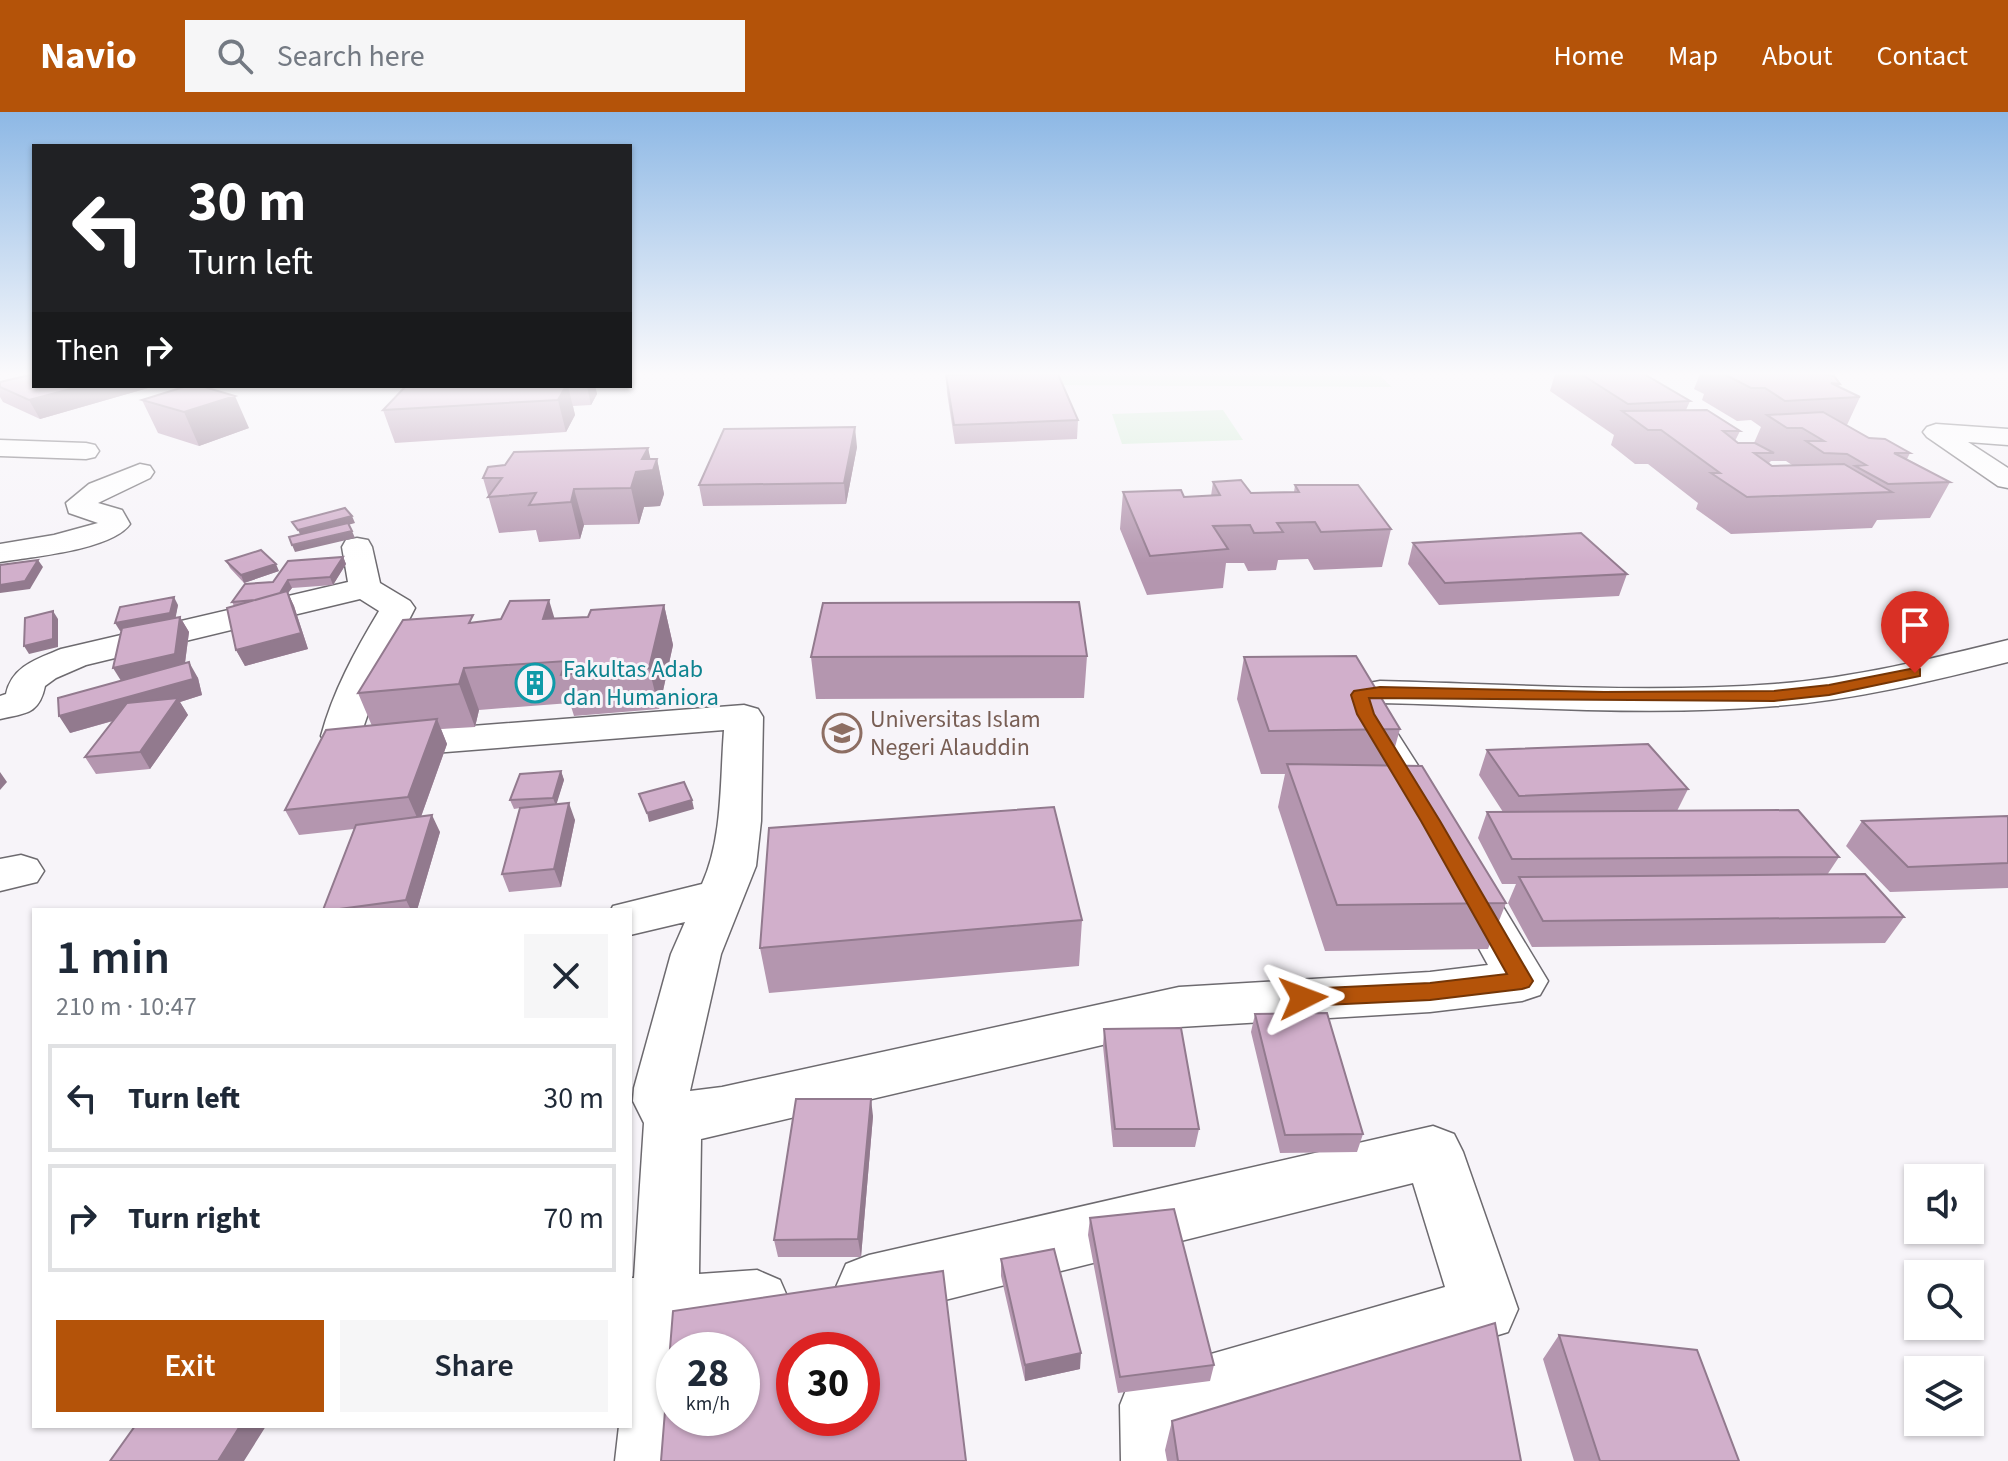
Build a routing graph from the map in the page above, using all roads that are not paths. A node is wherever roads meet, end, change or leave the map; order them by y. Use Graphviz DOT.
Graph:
graph roads {
  1 [pos="1943,437"];
  2 [pos="4,450"];
  3 [pos="86,451"];
  4 [pos="140,472"];
  5 [pos="2008,480"];
  6 [pos="0,553"];
  7 [pos="2008,651"];
  8 [pos="0,708"];
  9 [pos="720,897"];
  10 [pos="632,918"];
  11 [pos="673,1118"];
  12 [pos="648,1310"];
  13 [pos="652,1461"];
  14 [pos="1158,1461"];
  1 -- 5 [label="street"];
  2 -- 3 [label="street"];
  4 -- 6 [label="street"];
  7 -- 11 [label="street"];
  8 -- 9 [label="street"];
  9 -- 10 [label="street"];
  9 -- 11 [label="street"];
  11 -- 12 [label="street"];
  12 -- 13 [label="street"];
  12 -- 14 [label="street"];
}
